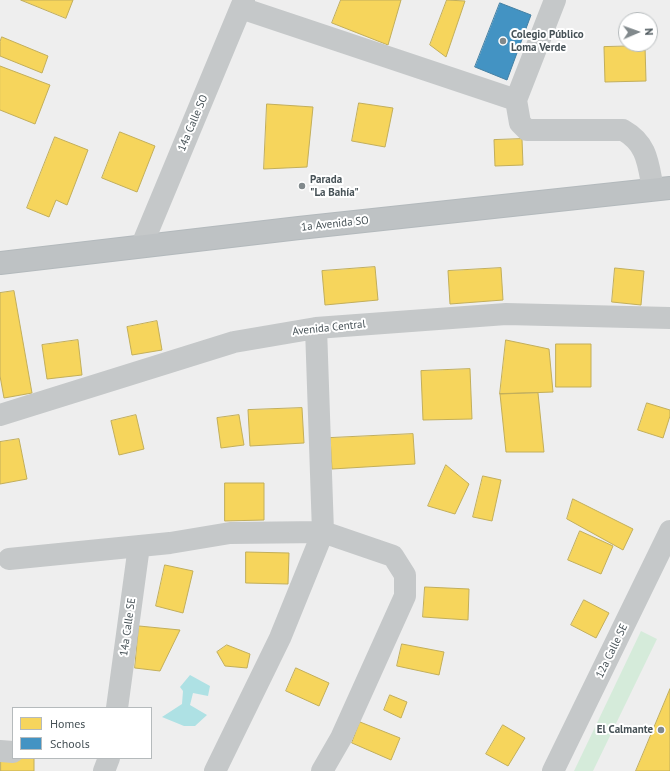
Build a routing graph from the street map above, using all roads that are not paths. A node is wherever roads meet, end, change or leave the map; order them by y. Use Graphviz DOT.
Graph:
graph roads {
  1 [pos="555,0"];
  2 [pos="243,4"];
  3 [pos="516,100"];
  4 [pos="662,188"];
  5 [pos="142,246"];
  6 [pos="0,263"];
  7 [pos="670,318"];
  8 [pos="316,328"];
  9 [pos="0,415"];
  10 [pos="670,530"];
  11 [pos="323,532"];
  12 [pos="139,546"];
  13 [pos="9,559"];
  14 [pos="117,707"];
  15 [pos="0,751"];
  16 [pos="12,752"];
  17 [pos="109,759"];
  18 [pos="104,771"];
  19 [pos="215,771"];
  20 [pos="322,771"];
  21 [pos="553,771"];
  1 -- 3 [label="street"];
  2 -- 3 [label="street"];
  2 -- 5 [label="street, 14a Calle SO"];
  3 -- 4 [label="street"];
  4 -- 5 [label="highway, 1a Avenida SO"];
  5 -- 6 [label="highway, 1a Avenida SO"];
  7 -- 8 [label="street, Avenida Central"];
  8 -- 9 [label="street, Avenida Central"];
  8 -- 11 [label="street"];
  10 -- 21 [label="street, 12a Calle SE"];
  11 -- 12 [label="street"];
  11 -- 19 [label="street"];
  11 -- 20 [label="street"];
  12 -- 13 [label="street"];
  12 -- 14 [label="street, 14a Calle SE"];
  15 -- 16 [label="street"];
  17 -- 18 [label="street"];
}
